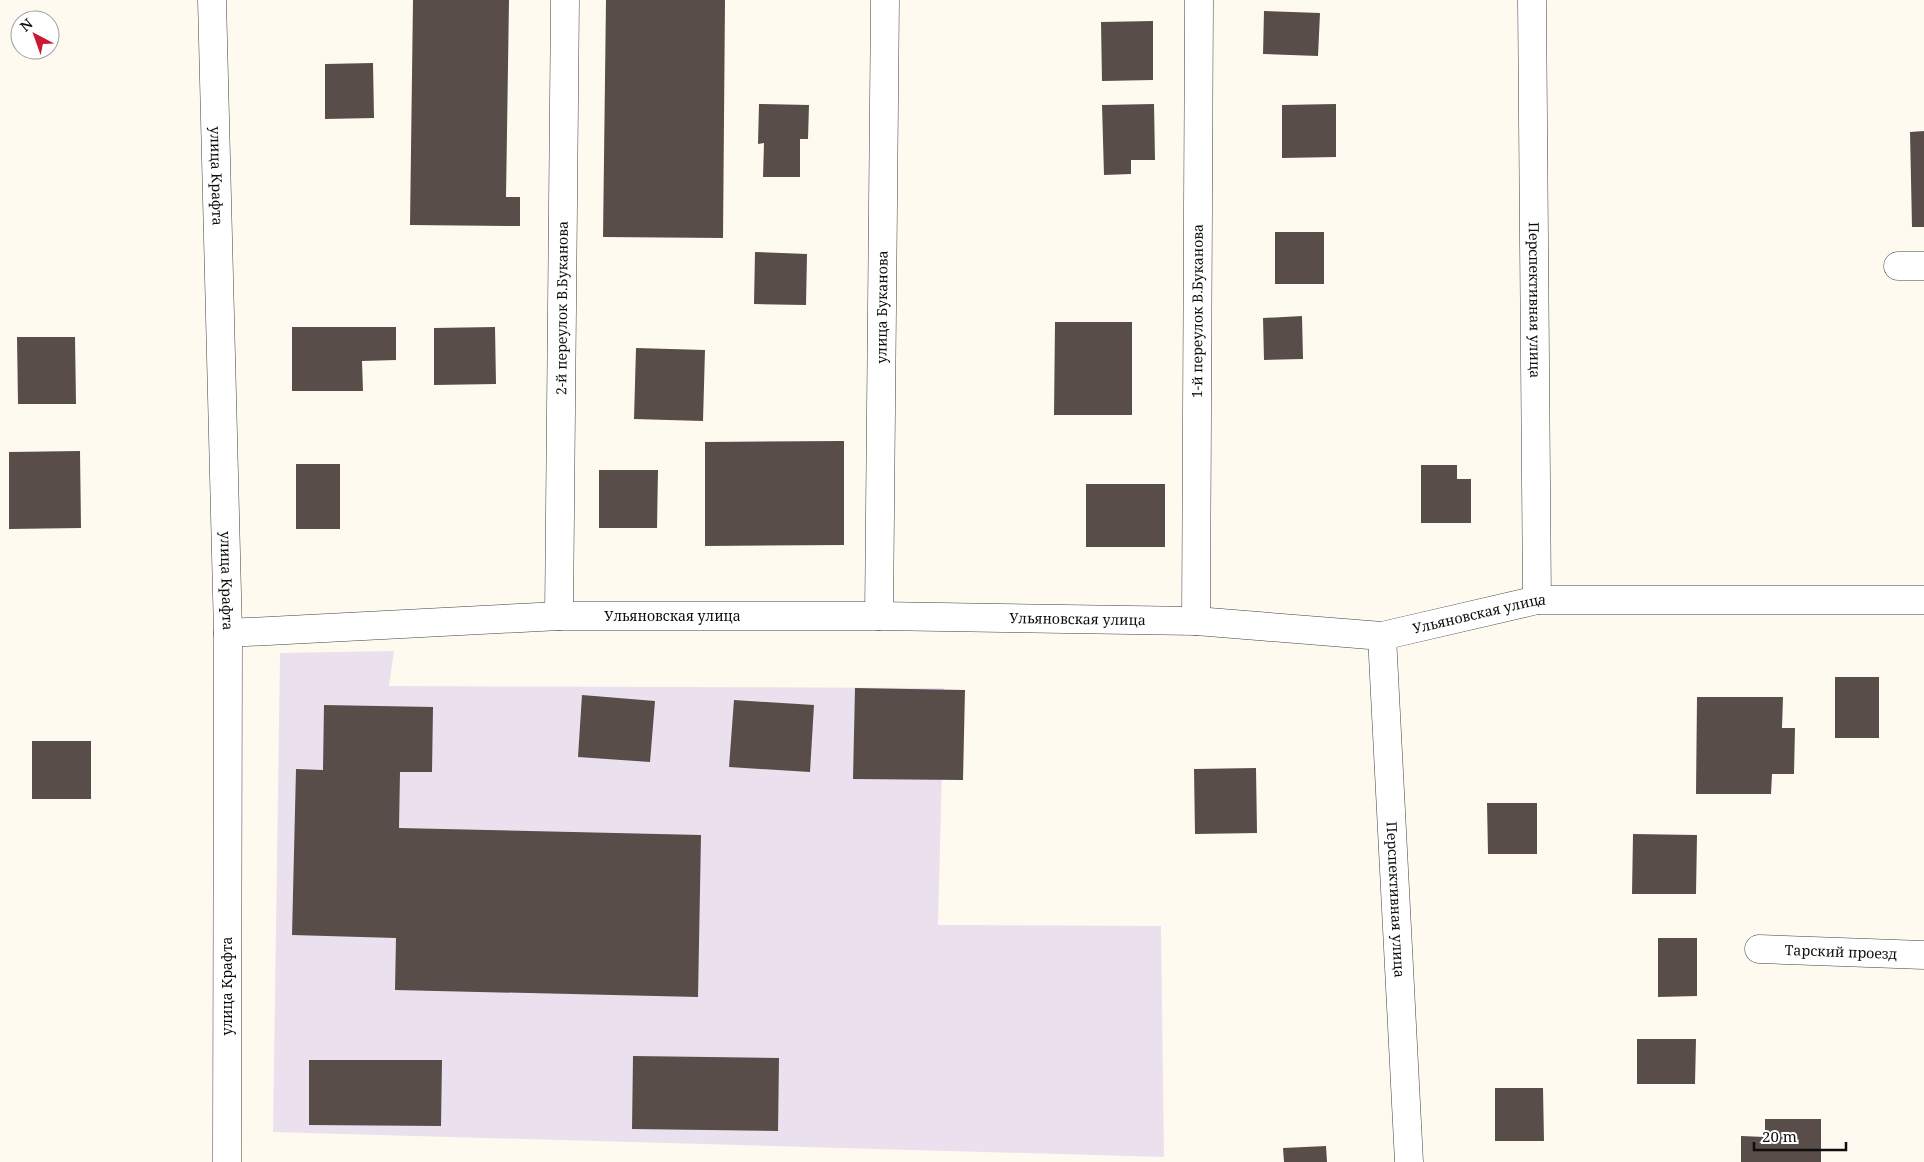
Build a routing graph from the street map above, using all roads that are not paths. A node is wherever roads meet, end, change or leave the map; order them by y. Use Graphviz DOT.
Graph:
graph roads {
  1 [pos="212,0"];
  2 [pos="565,0"];
  3 [pos="886,0"];
  4 [pos="1199,0"];
  5 [pos="1532,0"];
  6 [pos="1537,600"];
  7 [pos="1924,600"];
  8 [pos="558,616"];
  9 [pos="879,616"];
  10 [pos="1196,621"];
  11 [pos="228,633"];
  12 [pos="1382,636"];
  13 [pos="1759,949"];
  14 [pos="1924,955"];
  15 [pos="227,1162"];
  16 [pos="1409,1162"];
  1 -- 11 [label="street, улица Крафта"];
  2 -- 8 [label="street, 2-й переулок В.Буканова"];
  3 -- 9 [label="street, улица Буканова"];
  4 -- 10 [label="street, 1-й переулок В.Буканова"];
  5 -- 6 [label="street, Перспективная улица"];
  6 -- 7 [label="street, Ульяновская улица"];
  6 -- 12 [label="street, Ульяновская улица"];
  8 -- 9 [label="street, Ульяновская улица"];
  8 -- 11 [label="street, Ульяновская улица"];
  9 -- 10 [label="street, Ульяновская улица"];
  10 -- 12 [label="street, Ульяновская улица"];
  11 -- 15 [label="street, улица Крафта"];
  12 -- 16 [label="street, Перспективная улица"];
  13 -- 14 [label="street, Тарский проезд"];
}
